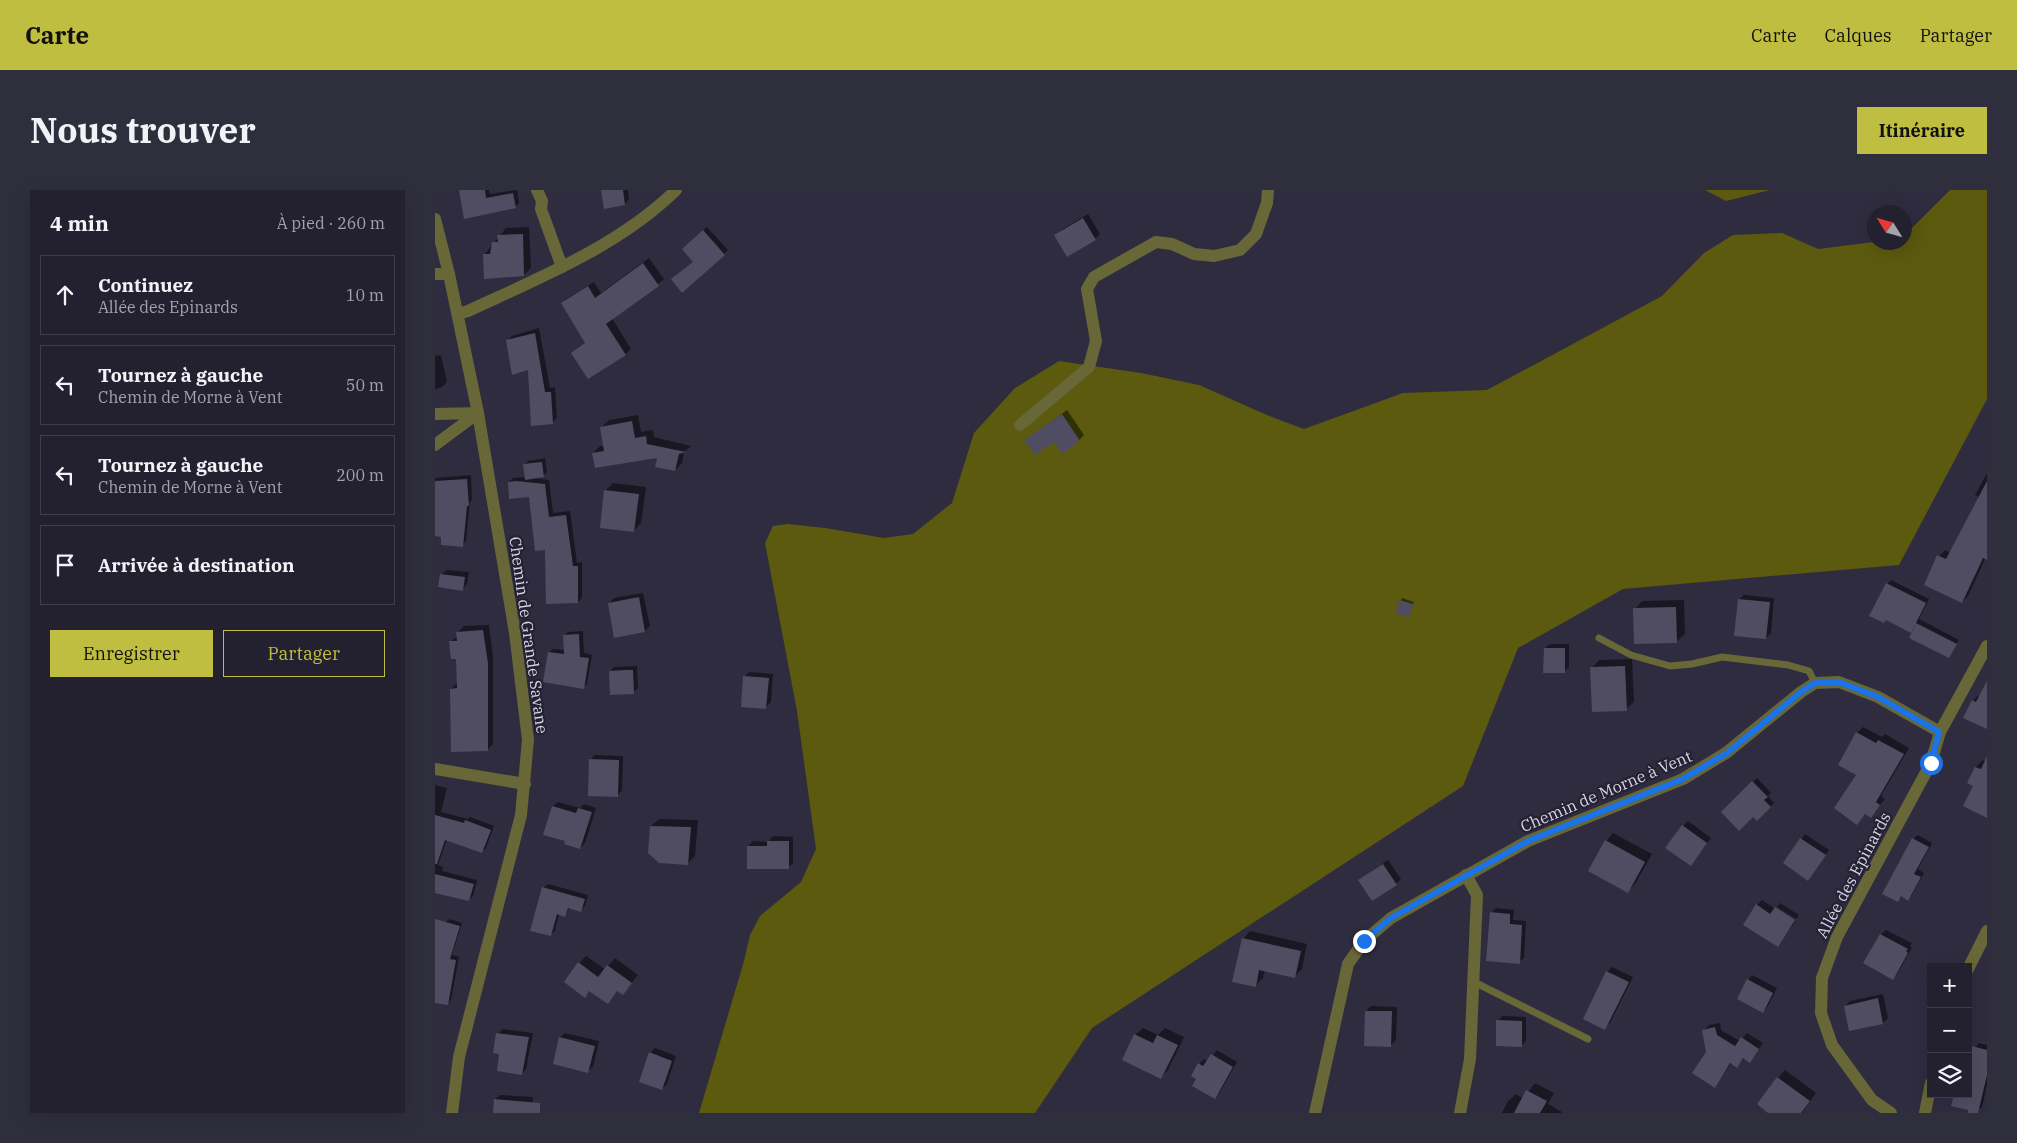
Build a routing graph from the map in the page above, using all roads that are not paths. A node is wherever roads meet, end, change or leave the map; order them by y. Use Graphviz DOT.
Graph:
graph roads {
  1 [pos="537,190"];
  2 [pos="1268,190"];
  3 [pos="670,192"];
  4 [pos="435,219"];
  5 [pos="562,267"];
  6 [pos="435,274"];
  7 [pos="449,274"];
  8 [pos="458,314"];
  9 [pos="478,413"];
  10 [pos="435,414"];
  11 [pos="1020,425"];
  12 [pos="435,445"];
  13 [pos="1599,638"];
  14 [pos="1987,646"];
  15 [pos="1815,683"];
  16 [pos="1939,732"];
  17 [pos="435,769"];
  18 [pos="525,784"];
  19 [pos="1466,875"];
  20 [pos="1987,931"];
  21 [pos="1971,963"];
  22 [pos="1474,982"];
  23 [pos="1588,1039"];
  24 [pos="1928,1098"];
  25 [pos="452,1113"];
  26 [pos="1315,1113"];
  27 [pos="1460,1113"];
  28 [pos="1891,1113"];
  29 [pos="1925,1113"];
  1 -- 5 [label="street"];
  2 -- 11 [label="street"];
  3 -- 5 [label="street"];
  4 -- 7 [label="street, Chemin de Grande Savane"];
  5 -- 8 [label="street"];
  6 -- 7 [label="street"];
  7 -- 8 [label="street, Chemin de Grande Savane"];
  8 -- 9 [label="street, Chemin de Grande Savane"];
  9 -- 10 [label="street"];
  9 -- 12 [label="street"];
  9 -- 18 [label="street, Chemin de Grande Savane"];
  13 -- 15 [label="lane"];
  14 -- 16 [label="street, Allée des Epinards"];
  15 -- 16 [label="street"];
  15 -- 19 [label="street, Chemin de Morne à Vent"];
  16 -- 28 [label="street, Allée des Epinards"];
  17 -- 18 [label="street"];
  18 -- 25 [label="street, Chemin de Grande Savane"];
  19 -- 22 [label="street"];
  19 -- 26 [label="street, Chemin de Morne à Vent"];
  20 -- 21 [label="street"];
  22 -- 23 [label="lane"];
  22 -- 27 [label="street"];
  24 -- 29 [label="street"];
}
